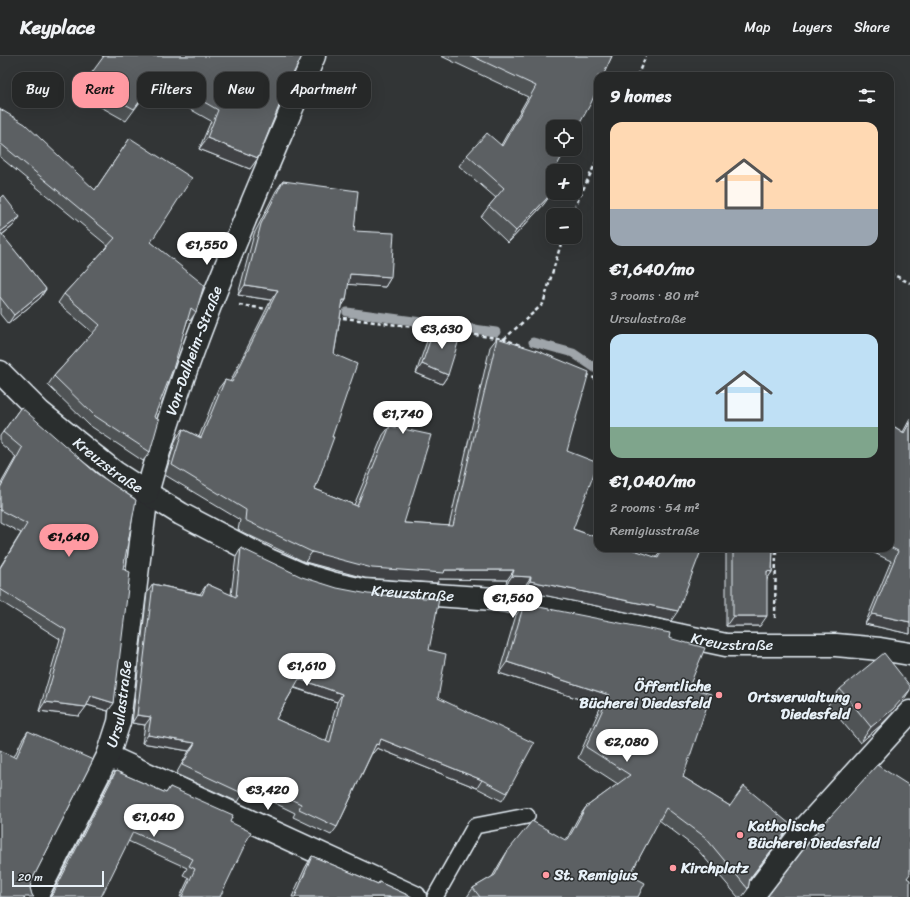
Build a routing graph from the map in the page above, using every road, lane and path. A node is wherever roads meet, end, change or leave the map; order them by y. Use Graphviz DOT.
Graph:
graph roads {
  1 [pos="314,56"];
  2 [pos="646,56"];
  3 [pos="639,72"];
  4 [pos="594,166"];
  5 [pos="574,208"];
  6 [pos="561,244"];
  7 [pos="894,275"];
  8 [pos="910,283"];
  9 [pos="211,302"];
  10 [pos="274,310"];
  11 [pos="329,316"];
  12 [pos="439,330"];
  13 [pos="446,331"];
  14 [pos="504,339"];
  15 [pos="532,349"];
  16 [pos="0,372"];
  17 [pos="585,374"];
  18 [pos="594,378"];
  19 [pos="147,493"];
  20 [pos="776,552"];
  21 [pos="775,646"];
  22 [pos="910,654"];
  23 [pos="910,712"];
  24 [pos="108,756"];
  25 [pos="527,816"];
  26 [pos="36,897"];
  27 [pos="415,897"];
  28 [pos="435,897"];
  29 [pos="752,897"];
  1 -- 9 [label="street, Von-Dalheim-Straße"];
  2 -- 3 [label="path"];
  4 -- 5 [label="path"];
  6 -- 14 [label="path"];
  7 -- 8 [label="path"];
  9 -- 10 [label="path"];
  9 -- 19 [label="street, Von-Dalheim-Straße"];
  11 -- 12 [label="path"];
  13 -- 14 [label="path"];
  14 -- 15 [label="path"];
  16 -- 19 [label="street, Kreuzstraße"];
  17 -- 18 [label="path"];
  19 -- 21 [label="street, Kreuzstraße"];
  19 -- 24 [label="street, Ursulastraße"];
  20 -- 21 [label="path"];
  21 -- 22 [label="street, Kreuzstraße"];
  23 -- 29 [label="street"];
  24 -- 26 [label="street, Ursulastraße"];
  24 -- 27 [label="street"];
  25 -- 28 [label="lane"];
}
